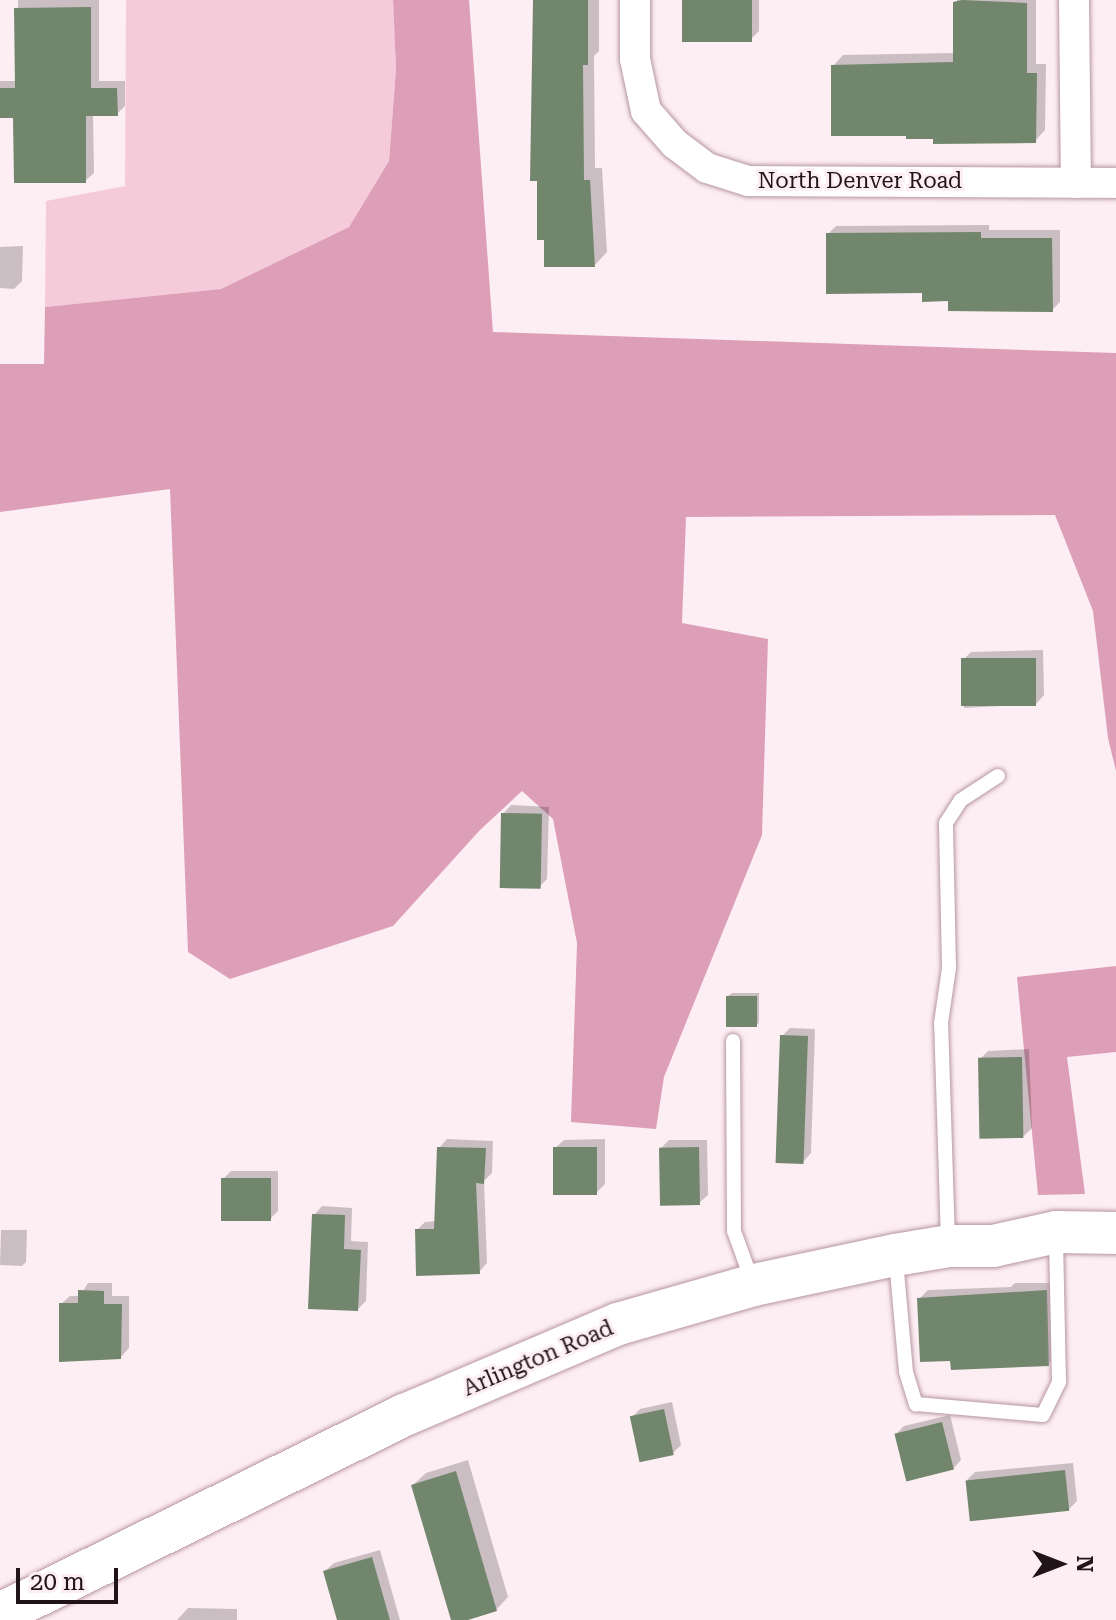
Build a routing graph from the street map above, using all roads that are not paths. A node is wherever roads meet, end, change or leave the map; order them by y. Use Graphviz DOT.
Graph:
graph roads {
  1 [pos="635,0"];
  2 [pos="1074,0"];
  3 [pos="1076,183"];
  4 [pos="1116,183"];
  5 [pos="998,776"];
  6 [pos="733,1041"];
  7 [pos="1056,1232"];
  8 [pos="1116,1233"];
  9 [pos="949,1246"];
  10 [pos="895,1255"];
  11 [pos="754,1285"];
  12 [pos="0,1614"];
  1 -- 3 [label="street, North Denver Road"];
  2 -- 3 [label="street"];
  3 -- 4 [label="street, North Denver Road"];
  5 -- 9 [label="lane"];
  6 -- 11 [label="lane"];
  7 -- 8 [label="street, Arlington Road"];
  7 -- 9 [label="street, Arlington Road"];
  7 -- 10 [label="lane"];
  9 -- 10 [label="street, Arlington Road"];
  10 -- 11 [label="street, Arlington Road"];
  11 -- 12 [label="street, Arlington Road"];
}
